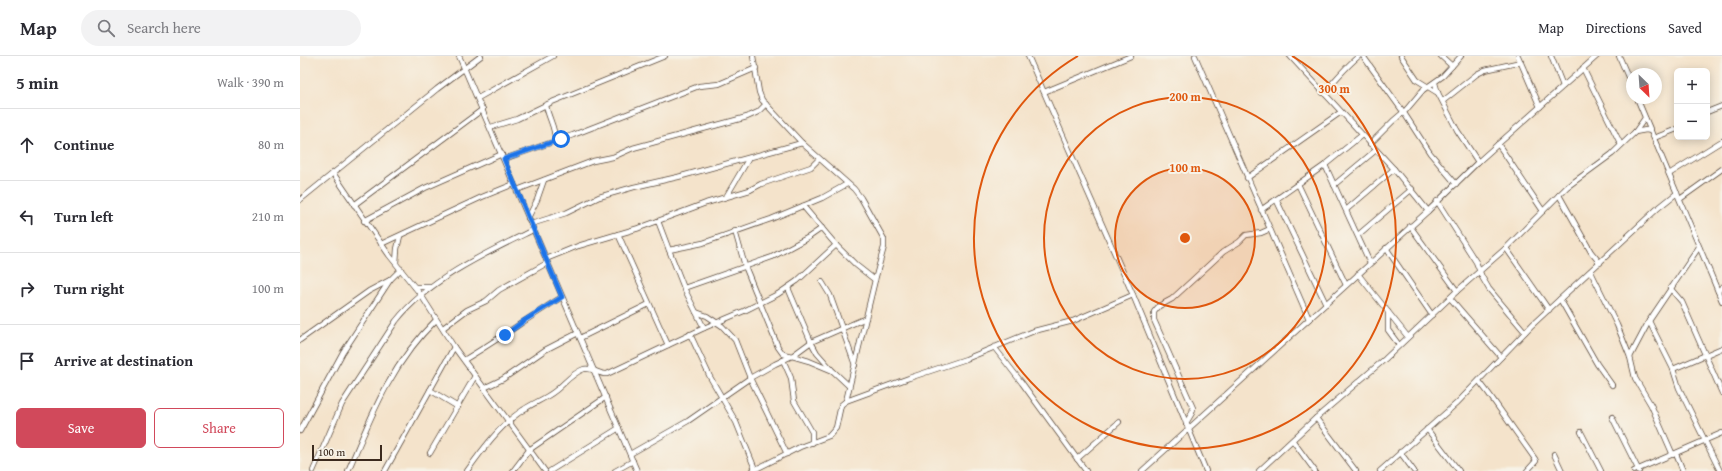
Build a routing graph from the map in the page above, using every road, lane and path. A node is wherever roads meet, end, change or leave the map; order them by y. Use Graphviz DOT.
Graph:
graph roads {
  1 [pos="459,56"];
  2 [pos="481,56"];
  3 [pos="553,56"];
  4 [pos="665,56"];
  5 [pos="753,56"];
  6 [pos="1028,56"];
  7 [pos="1131,56"];
  8 [pos="1195,56"];
  9 [pos="1290,56"];
  10 [pos="1359,56"];
  11 [pos="1363,56"];
  12 [pos="1401,56"];
  13 [pos="1441,56"];
  14 [pos="1461,56"];
  15 [pos="1518,56"];
  16 [pos="1551,56"];
  17 [pos="1597,56"];
  18 [pos="1619,56"];
  19 [pos="1520,62"];
  20 [pos="1452,66"];
  21 [pos="756,68"];
  22 [pos="1583,68"];
  23 [pos="465,69"];
  24 [pos="1626,72"];
  25 [pos="1435,82"];
  26 [pos="1563,86"];
  27 [pos="1428,87"];
  28 [pos="1044,92"];
  29 [pos="1323,93"];
  30 [pos="1438,93"];
  31 [pos="478,98"];
  32 [pos="1443,101"];
  33 [pos="766,104"];
  34 [pos="1639,104"];
  35 [pos="546,105"];
  36 [pos="1722,106"];
  37 [pos="1540,107"];
  38 [pos="483,109"];
  39 [pos="1710,111"];
  40 [pos="1341,112"];
  41 [pos="1404,113"];
  42 [pos="1645,118"];
  43 [pos="491,127"];
  44 [pos="1674,130"];
  45 [pos="1651,131"];
  46 [pos="1635,132"];
  47 [pos="1362,135"];
  48 [pos="1654,138"];
  49 [pos="555,141"];
  50 [pos="1722,141"];
  51 [pos="802,143"];
  52 [pos="1370,144"];
  53 [pos="1498,144"];
  54 [pos="1621,145"];
  55 [pos="1376,150"];
  56 [pos="503,156"];
  57 [pos="749,158"];
  58 [pos="819,159"];
  59 [pos="1478,162"];
  60 [pos="1325,165"];
  61 [pos="1394,169"];
  62 [pos="1722,169"];
  63 [pos="333,174"];
  64 [pos="1669,174"];
  65 [pos="1247,178"];
  66 [pos="544,180"];
  67 [pos="514,184"];
  68 [pos="847,184"];
  69 [pos="1298,184"];
  70 [pos="1334,184"];
  71 [pos="1456,184"];
  72 [pos="1412,189"];
  73 [pos="517,190"];
  74 [pos="1677,193"];
  75 [pos="1559,195"];
  76 [pos="726,196"];
  77 [pos="1680,199"];
  78 [pos="300,200"];
  79 [pos="1276,200"];
  80 [pos="1437,202"];
  81 [pos="354,205"];
  82 [pos="803,206"];
  83 [pos="1261,210"];
  84 [pos="1346,210"];
  85 [pos="1428,211"];
  86 [pos="1543,211"];
  87 [pos="528,218"];
  88 [pos="364,221"];
  89 [pos="658,221"];
  90 [pos="531,224"];
  91 [pos="1410,226"];
  92 [pos="822,228"];
  93 [pos="1270,229"];
  94 [pos="533,230"];
  95 [pos="735,231"];
  96 [pos="618,234"];
  97 [pos="1358,235"];
  98 [pos="400,236"];
  99 [pos="381,244"];
  100 [pos="836,245"];
  101 [pos="1699,247"];
  102 [pos="1386,248"];
  103 [pos="1506,248"];
  104 [pos="669,250"];
  105 [pos="546,261"];
  106 [pos="1370,263"];
  107 [pos="1600,263"];
  108 [pos="396,264"];
  109 [pos="745,266"];
  110 [pos="400,269"];
  111 [pos="1479,272"];
  112 [pos="1591,272"];
  113 [pos="1358,274"];
  114 [pos="390,280"];
  115 [pos="875,280"];
  116 [pos="822,282"];
  117 [pos="1346,285"];
  118 [pos="433,286"];
  119 [pos="415,287"];
  120 [pos="1722,287"];
  121 [pos="684,288"];
  122 [pos="788,288"];
  123 [pos="1670,288"];
  124 [pos="1457,290"];
  125 [pos="1718,291"];
  126 [pos="421,295"];
  127 [pos="1133,295"];
  128 [pos="562,297"];
  129 [pos="1450,298"];
  130 [pos="1560,299"];
  131 [pos="1722,301"];
  132 [pos="649,304"];
  133 [pos="760,304"];
  134 [pos="1326,304"];
  135 [pos="1549,310"];
  136 [pos="696,312"];
  137 [pos="1388,312"];
  138 [pos="1432,314"];
  139 [pos="866,318"];
  140 [pos="1309,319"];
  141 [pos="436,320"];
  142 [pos="1649,321"];
  143 [pos="716,322"];
  144 [pos="443,328"];
  145 [pos="704,328"];
  146 [pos="842,328"];
  147 [pos="1525,332"];
  148 [pos="690,334"];
  149 [pos="579,335"];
  150 [pos="1408,337"];
  151 [pos="300,340"];
  152 [pos="811,342"];
  153 [pos="668,345"];
  154 [pos="1399,345"];
  155 [pos="454,347"];
  156 [pos="994,348"];
  157 [pos="1722,348"];
  158 [pos="792,356"];
  159 [pos="1706,356"];
  160 [pos="1501,357"];
  161 [pos="1630,357"];
  162 [pos="464,360"];
  163 [pos="783,360"];
  164 [pos="855,365"];
  165 [pos="1673,369"];
  166 [pos="594,370"];
  167 [pos="833,372"];
  168 [pos="607,374"];
  169 [pos="475,376"];
  170 [pos="750,378"];
  171 [pos="1479,381"];
  172 [pos="1612,385"];
  173 [pos="849,386"];
  174 [pos="484,388"];
  175 [pos="602,388"];
  176 [pos="430,390"];
  177 [pos="1722,394"];
  178 [pos="606,397"];
  179 [pos="721,398"];
  180 [pos="846,401"];
  181 [pos="458,407"];
  182 [pos="1612,417"];
  183 [pos="1316,418"];
  184 [pos="508,421"];
  185 [pos="1120,422"];
  186 [pos="1186,423"];
  187 [pos="619,428"];
  188 [pos="1189,429"];
  189 [pos="1427,429"];
  190 [pos="300,431"];
  191 [pos="1581,432"];
  192 [pos="1722,434"];
  193 [pos="1293,440"];
  194 [pos="1704,440"];
  195 [pos="812,443"];
  196 [pos="529,450"];
  197 [pos="1400,452"];
  198 [pos="430,453"];
  199 [pos="630,454"];
  200 [pos="787,454"];
  201 [pos="1554,454"];
  202 [pos="1674,454"];
  203 [pos="1078,459"];
  204 [pos="633,461"];
  205 [pos="757,470"];
  206 [pos="1204,470"];
  207 [pos="1637,470"];
  208 [pos="312,471"];
  209 [pos="348,471"];
  210 [pos="384,471"];
  211 [pos="467,471"];
  212 [pos="513,471"];
  213 [pos="545,471"];
  214 [pos="550,471"];
  215 [pos="615,471"];
  216 [pos="637,471"];
  217 [pos="1086,471"];
  218 [pos="1142,471"];
  219 [pos="1259,471"];
  220 [pos="1315,471"];
  221 [pos="1356,471"];
  222 [pos="1380,471"];
  223 [pos="1414,471"];
  224 [pos="1459,471"];
  225 [pos="1527,471"];
  226 [pos="1562,471"];
  227 [pos="1601,471"];
  228 [pos="1683,471"];
  229 [pos="1720,471"];
  1 -- 23 [label="street"];
  2 -- 23 [label="street"];
  3 -- 31 [label="street"];
  4 -- 35 [label="street"];
  5 -- 21 [label="street"];
  6 -- 28 [label="street"];
  7 -- 28 [label="street"];
  8 -- 65 [label="street"];
  9 -- 29 [label="street"];
  10 -- 29 [label="street"];
  11 -- 41 [label="street"];
  12 -- 27 [label="street"];
  13 -- 20 [label="street"];
  14 -- 20 [label="street"];
  15 -- 19 [label="street"];
  16 -- 26 [label="street"];
  17 -- 22 [label="street"];
  18 -- 24 [label="street"];
  19 -- 32 [label="street"];
  19 -- 37 [label="street"];
  20 -- 25 [label="street"];
  21 -- 33 [label="street"];
  21 -- 49 [label="street"];
  22 -- 26 [label="street"];
  22 -- 54 [label="street"];
  23 -- 31 [label="street"];
  23 -- 63 [label="street"];
  25 -- 27 [label="street"];
  25 -- 30 [label="street"];
  26 -- 37 [label="street"];
  27 -- 30 [label="street"];
  27 -- 41 [label="street"];
  28 -- 127 [label="street"];
  29 -- 40 [label="street"];
  30 -- 32 [label="street"];
  31 -- 38 [label="street"];
  32 -- 59 [label="street"];
  33 -- 51 [label="street"];
  33 -- 66 [label="street"];
  34 -- 42 [label="street"];
  35 -- 43 [label="street"];
  35 -- 49 [label="street"];
  36 -- 39 [label="street"];
  37 -- 53 [label="street"];
  38 -- 43 [label="street"];
  38 -- 81 [label="street"];
  40 -- 47 [label="street"];
  40 -- 65 [label="street"];
  41 -- 52 [label="street"];
  41 -- 71 [label="street"];
  42 -- 45 [label="street"];
  42 -- 46 [label="street"];
  43 -- 56 [label="street"];
  44 -- 48 [label="street"];
  45 -- 46 [label="street"];
  45 -- 48 [label="street"];
  46 -- 54 [label="street"];
  47 -- 52 [label="street"];
  47 -- 60 [label="street"];
  48 -- 64 [label="street"];
  49 -- 56 [label="street"];
  50 -- 64 [label="street"];
  51 -- 57 [label="street"];
  51 -- 58 [label="street"];
  52 -- 55 [label="street"];
  53 -- 59 [label="street"];
  53 -- 86 [label="street"];
  54 -- 75 [label="street"];
  55 -- 61 [label="street"];
  55 -- 70 [label="street"];
  56 -- 67 [label="street"];
  56 -- 88 [label="street"];
  57 -- 76 [label="street"];
  57 -- 90 [label="street"];
  58 -- 68 [label="street"];
  58 -- 76 [label="street"];
  59 -- 71 [label="street"];
  60 -- 69 [label="street"];
  60 -- 70 [label="street"];
  61 -- 72 [label="street"];
  61 -- 84 [label="street"];
  62 -- 77 [label="street"];
  63 -- 78 [label="street"];
  63 -- 81 [label="street"];
  64 -- 74 [label="street"];
  65 -- 83 [label="street"];
  66 -- 73 [label="street"];
  66 -- 87 [label="street"];
  67 -- 73 [label="street"];
  67 -- 98 [label="street"];
  68 -- 82 [label="street"];
  68 -- 115 [label="street"];
  69 -- 79 [label="street"];
  69 -- 117 [label="street"];
  70 -- 84 [label="street"];
  71 -- 80 [label="street"];
  72 -- 85 [label="street"];
  72 -- 97 [label="street"];
  73 -- 87 [label="street"];
  74 -- 77 [label="street"];
  74 -- 107 [label="street"];
  75 -- 86 [label="street"];
  75 -- 107 [label="street"];
  76 -- 89 [label="street"];
  77 -- 101 [label="street"];
  79 -- 83 [label="street"];
  79 -- 134 [label="street"];
  80 -- 85 [label="street"];
  80 -- 111 [label="street"];
  81 -- 88 [label="street"];
  82 -- 92 [label="street"];
  82 -- 95 [label="street"];
  83 -- 93 [label="street"];
  84 -- 97 [label="street"];
  85 -- 91 [label="street"];
  86 -- 103 [label="street"];
  87 -- 90 [label="street"];
  88 -- 99 [label="street"];
  89 -- 96 [label="street"];
  89 -- 104 [label="street"];
  90 -- 94 [label="street"];
  91 -- 102 [label="street"];
  91 -- 124 [label="street"];
  92 -- 100 [label="street"];
  92 -- 109 [label="street"];
  93 -- 140 [label="street"];
  93 -- 186 [label="street"];
  94 -- 105 [label="street"];
  94 -- 118 [label="street"];
  95 -- 104 [label="street"];
  95 -- 109 [label="street"];
  96 -- 105 [label="street"];
  96 -- 132 [label="street"];
  97 -- 106 [label="street"];
  98 -- 99 [label="street"];
  98 -- 108 [label="street"];
  99 -- 108 [label="street"];
  100 -- 115 [label="street"];
  100 -- 122 [label="street"];
  101 -- 123 [label="street"];
  101 -- 125 [label="street"];
  102 -- 106 [label="street"];
  102 -- 138 [label="street"];
  103 -- 111 [label="street"];
  103 -- 135 [label="street"];
  104 -- 121 [label="street"];
  105 -- 128 [label="street"];
  105 -- 144 [label="street"];
  106 -- 113 [label="street"];
  107 -- 112 [label="street"];
  108 -- 110 [label="street"];
  109 -- 121 [label="street"];
  109 -- 133 [label="street"];
  110 -- 114 [label="street"];
  110 -- 119 [label="street"];
  111 -- 124 [label="street"];
  111 -- 147 [label="street"];
  112 -- 130 [label="street"];
  112 -- 161 [label="street"];
  113 -- 117 [label="street"];
  113 -- 137 [label="street"];
  114 -- 151 [label="street"];
  114 -- 190 [label="street"];
  115 -- 139 [label="street"];
  116 -- 146 [label="street"];
  117 -- 134 [label="street"];
  118 -- 119 [label="street"];
  118 -- 126 [label="street"];
  119 -- 126 [label="street"];
  120 -- 125 [label="street"];
  121 -- 136 [label="street"];
  122 -- 133 [label="street"];
  122 -- 152 [label="street"];
  123 -- 142 [label="street"];
  123 -- 159 [label="street"];
  124 -- 129 [label="street"];
  125 -- 131 [label="street"];
  126 -- 141 [label="street"];
  126 -- 208 [label="street"];
  127 -- 156 [label="street"];
  127 -- 186 [label="street"];
  128 -- 149 [label="street"];
  128 -- 162 [label="street"];
  129 -- 138 [label="street"];
  129 -- 160 [label="street"];
  130 -- 135 [label="street"];
  130 -- 172 [label="street"];
  132 -- 149 [label="street"];
  132 -- 153 [label="street"];
  133 -- 143 [label="street"];
  133 -- 158 [label="street"];
  134 -- 140 [label="street"];
  135 -- 147 [label="street"];
  136 -- 143 [label="street"];
  136 -- 145 [label="street"];
  137 -- 150 [label="street"];
  137 -- 154 [label="street"];
  138 -- 150 [label="street"];
  139 -- 146 [label="street"];
  139 -- 164 [label="street"];
  140 -- 188 [label="street"];
  141 -- 144 [label="street"];
  141 -- 209 [label="street"];
  142 -- 161 [label="street"];
  142 -- 165 [label="street"];
  143 -- 145 [label="street"];
  143 -- 170 [label="street"];
  144 -- 155 [label="street"];
  145 -- 148 [label="street"];
  146 -- 152 [label="street"];
  146 -- 164 [label="street"];
  147 -- 160 [label="street"];
  148 -- 153 [label="street"];
  148 -- 179 [label="street"];
  149 -- 166 [label="street"];
  149 -- 174 [label="street"];
  150 -- 154 [label="street"];
  152 -- 158 [label="street"];
  152 -- 167 [label="street"];
  153 -- 168 [label="street"];
  154 -- 183 [label="street"];
  155 -- 162 [label="street"];
  155 -- 176 [label="street"];
  156 -- 180 [label="street"];
  156 -- 203 [label="street"];
  157 -- 159 [label="street"];
  158 -- 163 [label="street"];
  158 -- 167 [label="street"];
  159 -- 165 [label="street"];
  159 -- 177 [label="street"];
  160 -- 171 [label="street"];
  161 -- 202 [label="street"];
  162 -- 169 [label="street"];
  163 -- 170 [label="street"];
  163 -- 195 [label="street"];
  164 -- 173 [label="street"];
  165 -- 194 [label="street"];
  166 -- 168 [label="street"];
  166 -- 175 [label="street"];
  166 -- 184 [label="street"];
  167 -- 173 [label="street"];
  168 -- 175 [label="street"];
  169 -- 174 [label="street"];
  169 -- 181 [label="street"];
  170 -- 179 [label="street"];
  170 -- 200 [label="street"];
  171 -- 189 [label="street"];
  171 -- 225 [label="street"];
  173 -- 180 [label="street"];
  174 -- 184 [label="street"];
  175 -- 178 [label="street"];
  176 -- 181 [label="street"];
  176 -- 210 [label="street"];
  178 -- 187 [label="street"];
  178 -- 196 [label="street"];
  179 -- 199 [label="street"];
  179 -- 205 [label="street"];
  180 -- 195 [label="street"];
  181 -- 198 [label="street"];
  182 -- 207 [label="street"];
  183 -- 193 [label="street"];
  183 -- 221 [label="street"];
  184 -- 196 [label="street"];
  184 -- 211 [label="street"];
  185 -- 203 [label="street"];
  186 -- 188 [label="street"];
  187 -- 199 [label="street"];
  187 -- 214 [label="street"];
  188 -- 206 [label="street"];
  188 -- 218 [label="street"];
  189 -- 197 [label="street"];
  189 -- 224 [label="street"];
  191 -- 227 [label="street"];
  192 -- 194 [label="street"];
  193 -- 219 [label="street"];
  193 -- 220 [label="street"];
  194 -- 202 [label="street"];
  194 -- 229 [label="street"];
  195 -- 200 [label="street"];
  196 -- 212 [label="street"];
  196 -- 213 [label="street"];
  197 -- 222 [label="street"];
  197 -- 223 [label="street"];
  199 -- 204 [label="street"];
  200 -- 205 [label="street"];
  201 -- 226 [label="street"];
  202 -- 207 [label="street"];
  202 -- 228 [label="street"];
  203 -- 217 [label="street"];
  204 -- 215 [label="street"];
  204 -- 216 [label="street"];
}
